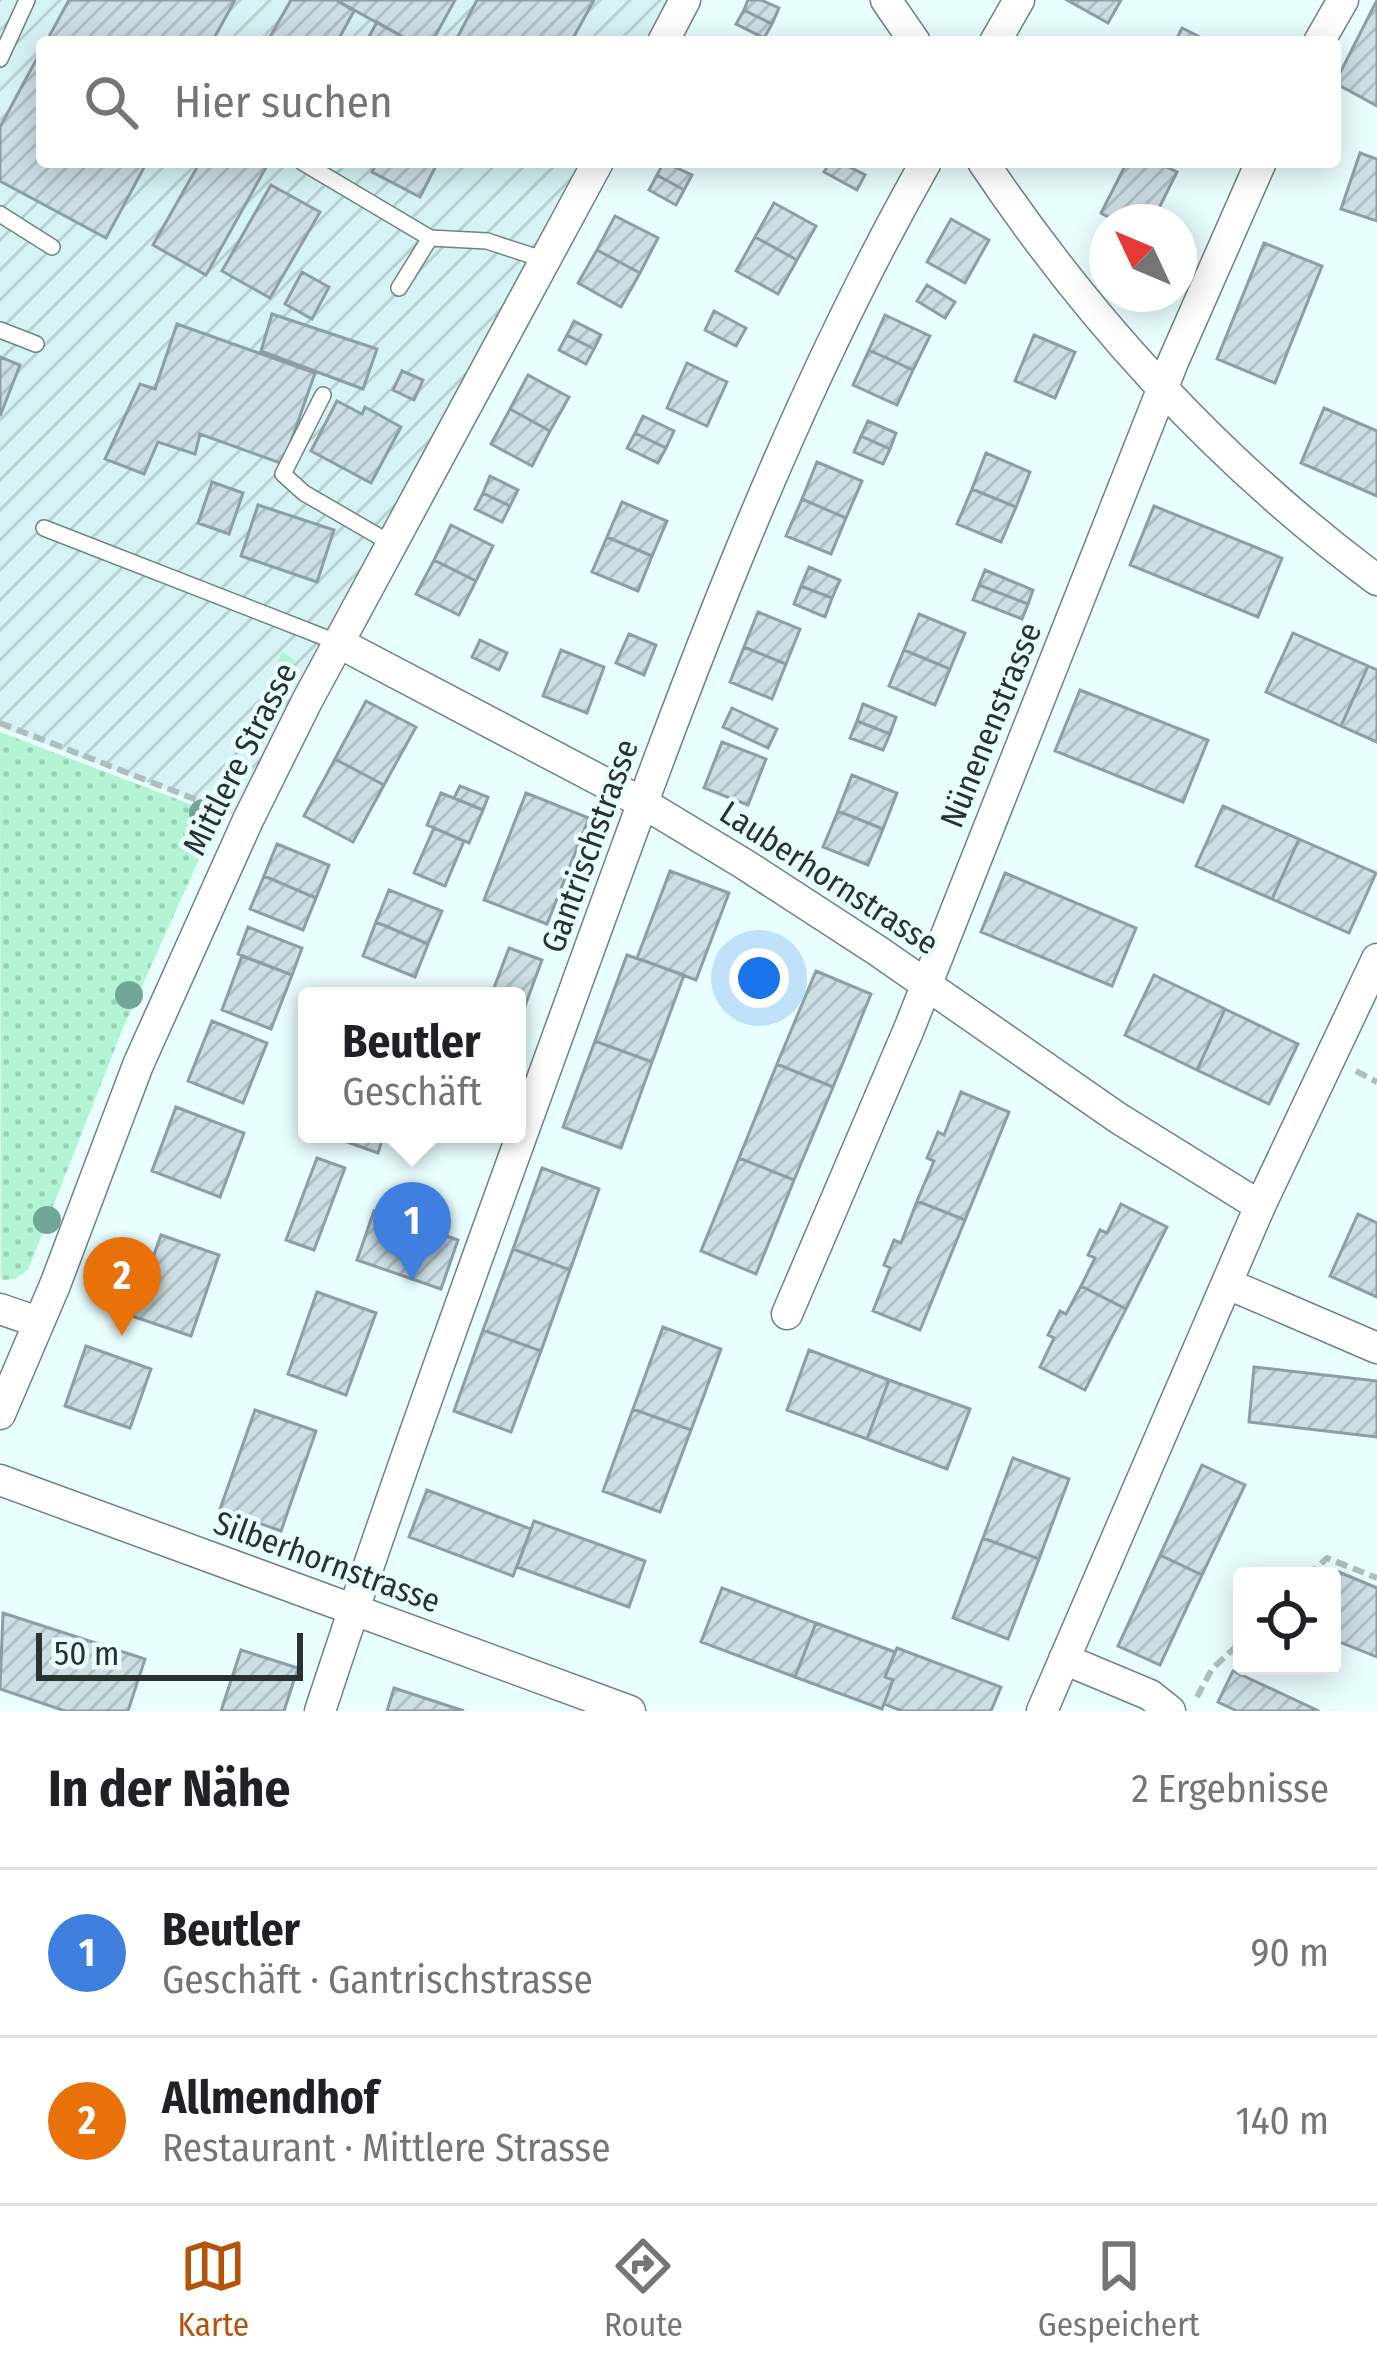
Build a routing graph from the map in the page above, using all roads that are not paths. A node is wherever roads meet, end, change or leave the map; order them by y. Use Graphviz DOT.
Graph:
graph roads {
  1 [pos="27,0"];
  2 [pos="686,0"];
  3 [pos="886,0"];
  4 [pos="1018,0"];
  5 [pos="1343,0"];
  6 [pos="666,36"];
  7 [pos="911,36"];
  8 [pos="997,36"];
  9 [pos="1322,36"];
  10 [pos="0,59"];
  11 [pos="312,168"];
  12 [pos="589,168"];
  13 [pos="923,168"];
  14 [pos="987,168"];
  15 [pos="1258,168"];
  16 [pos="0,214"];
  17 [pos="430,238"];
  18 [pos="52,247"];
  19 [pos="545,260"];
  20 [pos="399,288"];
  21 [pos="0,331"];
  22 [pos="36,344"];
  23 [pos="1163,389"];
  24 [pos="322,395"];
  25 [pos="44,528"];
  26 [pos="392,544"];
  27 [pos="1377,580"];
  28 [pos="339,644"];
  29 [pos="643,803"];
  30 [pos="1377,959"];
  31 [pos="926,984"];
  32 [pos="526,1129"];
  33 [pos="521,1143"];
  34 [pos="1260,1206"];
  35 [pos="1228,1284"];
  36 [pos="0,1309"];
  37 [pos="787,1314"];
  38 [pos="38,1322"];
  39 [pos="1377,1348"];
  40 [pos="0,1414"];
  41 [pos="0,1480"];
  42 [pos="353,1610"];
  43 [pos="1064,1658"];
  44 [pos="320,1711"];
  45 [pos="630,1711"];
  46 [pos="1042,1711"];
  47 [pos="1170,1711"];
  1 -- 10 [label="lane"];
  2 -- 6 [label="street"];
  3 -- 7 [label="street"];
  4 -- 8 [label="street"];
  5 -- 9 [label="street"];
  11 -- 17 [label="lane"];
  12 -- 19 [label="street, Mittlere Strasse"];
  13 -- 29 [label="street, Gantrischstrasse"];
  14 -- 23 [label="street"];
  15 -- 23 [label="street, Nünenenstrasse"];
  16 -- 18 [label="lane"];
  17 -- 19 [label="lane"];
  17 -- 20 [label="lane"];
  19 -- 26 [label="street, Mittlere Strasse"];
  21 -- 22 [label="lane"];
  23 -- 27 [label="street"];
  23 -- 31 [label="street, Nünenenstrasse"];
  24 -- 26 [label="lane"];
  25 -- 28 [label="lane"];
  26 -- 28 [label="street, Mittlere Strasse"];
  28 -- 29 [label="street, Lauberhornstrasse"];
  28 -- 38 [label="street, Mittlere Strasse"];
  29 -- 31 [label="street, Lauberhornstrasse"];
  29 -- 32 [label="street, Gantrischstrasse"];
  30 -- 34 [label="street"];
  31 -- 34 [label="street, Lauberhornstrasse"];
  31 -- 37 [label="street, Nünenenstrasse"];
  33 -- 42 [label="street, Gantrischstrasse"];
  34 -- 35 [label="street"];
  35 -- 39 [label="street"];
  35 -- 43 [label="street"];
  36 -- 38 [label="street"];
  38 -- 40 [label="street, Mittlere Strasse"];
  41 -- 42 [label="street, Silberhornstrasse"];
  42 -- 44 [label="street, Gantrischstrasse"];
  42 -- 45 [label="street, Silberhornstrasse"];
  43 -- 46 [label="street"];
  43 -- 47 [label="street"];
}
